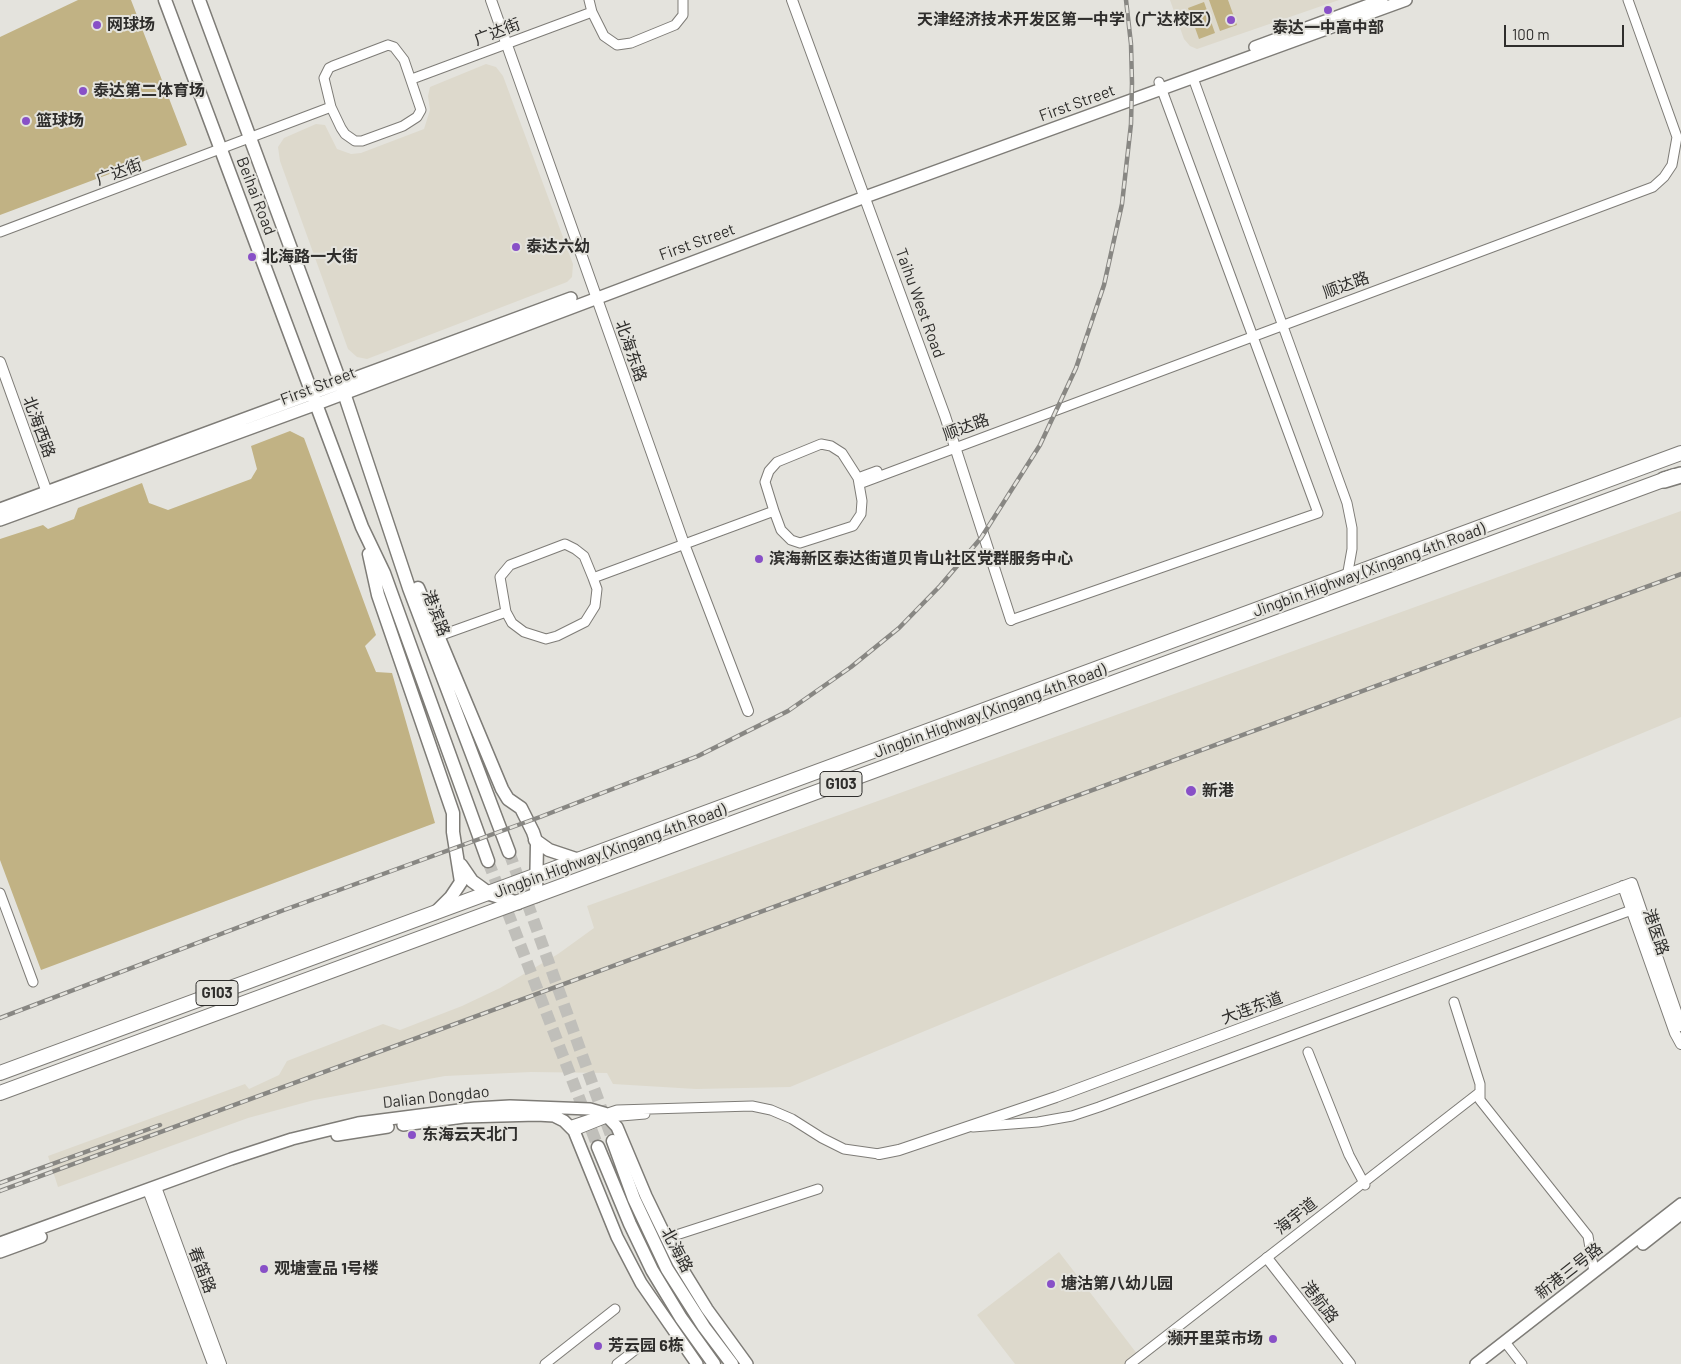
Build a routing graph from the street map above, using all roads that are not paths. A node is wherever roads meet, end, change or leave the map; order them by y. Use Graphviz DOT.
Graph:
graph roads {
  1 [pos="164,0"];
  2 [pos="199,0"];
  3 [pos="491,0"];
  4 [pos="589,0"];
  5 [pos="683,0"];
  6 [pos="792,0"];
  7 [pos="798,0"];
  8 [pos="1382,0"];
  9 [pos="1406,0"];
  10 [pos="1623,0"];
  11 [pos="1628,0"];
  12 [pos="592,12"];
  13 [pos="507,44"];
  14 [pos="1193,78"];
  15 [pos="412,79"];
  16 [pos="1160,86"];
  17 [pos="331,107"];
  18 [pos="249,140"];
  19 [pos="221,150"];
  20 [pos="867,193"];
  21 [pos="0,232"];
  22 [pos="596,293"];
  23 [pos="1282,323"];
  24 [pos="1252,334"];
  25 [pos="0,362"];
  26 [pos="342,388"];
  27 [pos="315,399"];
  28 [pos="957,444"];
  29 [pos="1681,453"];
  30 [pos="1681,474"];
  31 [pos="1664,480"];
  32 [pos="859,481"];
  33 [pos="49,497"];
  34 [pos="0,508"];
  35 [pos="774,511"];
  36 [pos="0,520"];
  37 [pos="388,520"];
  38 [pos="362,527"];
  39 [pos="684,544"];
  40 [pos="1347,577"];
  41 [pos="593,578"];
  42 [pos="506,612"];
  43 [pos="1013,619"];
  44 [pos="439,636"];
  45 [pos="748,711"];
  46 [pos="535,840"];
  47 [pos="509,852"];
  48 [pos="457,858"];
  49 [pos="579,860"];
  50 [pos="488,861"];
  51 [pos="537,876"];
  52 [pos="1628,885"];
  53 [pos="0,893"];
  54 [pos="490,894"];
  55 [pos="536,896"];
  56 [pos="518,903"];
  57 [pos="1636,908"];
  58 [pos="434,913"];
  59 [pos="33,982"];
  60 [pos="1454,1002"];
  61 [pos="1681,1026"];
  62 [pos="1681,1044"];
  63 [pos="1308,1052"];
  64 [pos="0,1073"];
  65 [pos="0,1093"];
  66 [pos="1480,1094"];
  67 [pos="606,1115"];
  68 [pos="963,1127"];
  69 [pos="572,1128"];
  70 [pos="613,1141"];
  71 [pos="598,1147"];
  72 [pos="879,1154"];
  73 [pos="1364,1184"];
  74 [pos="818,1189"];
  75 [pos="153,1192"];
  76 [pos="1681,1204"];
  77 [pos="1681,1214"];
  78 [pos="667,1238"];
  79 [pos="0,1244"];
  80 [pos="0,1252"];
  81 [pos="1266,1260"];
  82 [pos="1594,1272"];
  83 [pos="615,1309"];
  84 [pos="644,1343"];
  85 [pos="1507,1345"];
  86 [pos="213,1364"];
  87 [pos="221,1364"];
  88 [pos="545,1364"];
  89 [pos="617,1364"];
  90 [pos="697,1364"];
  91 [pos="714,1364"];
  92 [pos="732,1364"];
  93 [pos="747,1364"];
  94 [pos="1130,1364"];
  95 [pos="1135,1364"];
  96 [pos="1344,1364"];
  97 [pos="1350,1364"];
  98 [pos="1476,1364"];
  99 [pos="1487,1364"];
  100 [pos="1522,1364"];
  1 -- 19 [label="main road, Beihai Road"];
  2 -- 18 [label="main road, Beihai Road"];
  3 -- 13 [label="street, 北海东路"];
  4 -- 12 [label="street"];
  5 -- 12 [label="street"];
  6 -- 20 [label="street, Taihu West Road"];
  7 -- 20 [label="street, Taihu West Road"];
  8 -- 16 [label="main road, First Street"];
  9 -- 14 [label="main road, First Street"];
  10 -- 23 [label="street, 顺达路"];
  11 -- 23 [label="street, 顺达路"];
  12 -- 13 [label="street, 广达街"];
  13 -- 15 [label="street, 广达街"];
  13 -- 22 [label="street, 北海东路"];
  14 -- 16 [label="main road, First Street"];
  14 -- 23 [label="street"];
  15 -- 17 [label="street"];
  15 -- 17 [label="street"];
  16 -- 20 [label="main road, First Street"];
  16 -- 24 [label="street"];
  17 -- 18 [label="street, 广达街"];
  18 -- 19 [label="street, 广达街"];
  18 -- 26 [label="main road, Beihai Road"];
  19 -- 21 [label="street, 广达街"];
  19 -- 27 [label="main road, Beihai Road"];
  20 -- 22 [label="main road, First Street"];
  20 -- 28 [label="street, Taihu West Road"];
  22 -- 26 [label="main road, First Street"];
  22 -- 39 [label="street, 北海东路"];
  23 -- 24 [label="street, 顺达路"];
  23 -- 40 [label="street"];
  24 -- 28 [label="street, 顺达路"];
  24 -- 43 [label="street"];
  25 -- 33 [label="street, 北海西路"];
  26 -- 27 [label="main road, First Street"];
  26 -- 37 [label="main road, 港滨路"];
  27 -- 33 [label="main road, First Street"];
  27 -- 38 [label="main road, Beihai Road"];
  28 -- 32 [label="street, 顺达路"];
  28 -- 43 [label="street, Taihu West Road"];
  29 -- 40 [label="highway, Jingbin Highway (Xingang 4th Road) / G103"];
  30 -- 31 [label="highway"];
  31 -- 55 [label="highway, Jingbin Highway (Xingang 4th Road) / G103"];
  32 -- 35 [label="street"];
  32 -- 35 [label="street"];
  33 -- 34 [label="main road, First Street"];
  33 -- 36 [label="main road, First Street"];
  35 -- 39 [label="street"];
  37 -- 44 [label="main road"];
  37 -- 47 [label="main road, 港滨路"];
  38 -- 48 [label="main road"];
  38 -- 50 [label="main road"];
  39 -- 41 [label="street"];
  39 -- 45 [label="street, 北海东路"];
  40 -- 49 [label="highway, Jingbin Highway (Xingang 4th Road) / G103"];
  41 -- 42 [label="street"];
  41 -- 42 [label="street"];
  42 -- 44 [label="street"];
  44 -- 46 [label="main road"];
  46 -- 49 [label="main road"];
  46 -- 51 [label="main road"];
  48 -- 54 [label="main road"];
  48 -- 58 [label="main road"];
  49 -- 51 [label="highway, Jingbin Highway (Xingang 4th Road) / G103"];
  51 -- 54 [label="highway, Jingbin Highway (Xingang 4th Road) / G103"];
  51 -- 55 [label="main road"];
  52 -- 57 [label="street, 港医路"];
  52 -- 68 [label="street, 大连东道"];
  53 -- 59 [label="street"];
  54 -- 56 [label="main road"];
  54 -- 58 [label="highway, Jingbin Highway (Xingang 4th Road) / G103"];
  55 -- 56 [label="highway, Jingbin Highway (Xingang 4th Road) / G103"];
  56 -- 65 [label="highway, Jingbin Highway (Xingang 4th Road) / G103"];
  57 -- 61 [label="street, 港医路"];
  57 -- 62 [label="street, 港医路"];
  57 -- 68 [label="street"];
  58 -- 64 [label="highway, Jingbin Highway (Xingang 4th Road) / G103"];
  60 -- 66 [label="street"];
  63 -- 73 [label="street"];
  66 -- 73 [label="street, 海宇道"];
  66 -- 82 [label="street"];
  67 -- 69 [label="street"];
  67 -- 72 [label="street"];
  67 -- 75 [label="main road, Dalian Dongdao"];
  67 -- 78 [label="main road"];
  68 -- 72 [label="street, 大连东道"];
  69 -- 75 [label="main road, Dalian Dongdao"];
  69 -- 90 [label="main road"];
  70 -- 92 [label="main road, 北海路"];
  71 -- 91 [label="main road, 北海路"];
  73 -- 81 [label="street, 海宇道"];
  74 -- 78 [label="street"];
  75 -- 79 [label="main road, Dalian Dongdao"];
  75 -- 80 [label="main road, Dalian Dongdao"];
  75 -- 86 [label="street, 春笛路"];
  75 -- 87 [label="street, 春笛路"];
  76 -- 82 [label="main road, 新港三号路"];
  77 -- 85 [label="main road, 新港三号路"];
  78 -- 93 [label="main road"];
  81 -- 94 [label="street, 海宇道"];
  81 -- 95 [label="street, 海宇道"];
  81 -- 96 [label="street, 港航路"];
  81 -- 97 [label="street, 港航路"];
  82 -- 85 [label="main road, 新港三号路"];
  83 -- 88 [label="street"];
  84 -- 89 [label="street"];
  85 -- 98 [label="main road, 新港三号路"];
  85 -- 99 [label="main road, 新港三号路"];
  85 -- 100 [label="street"];
}
